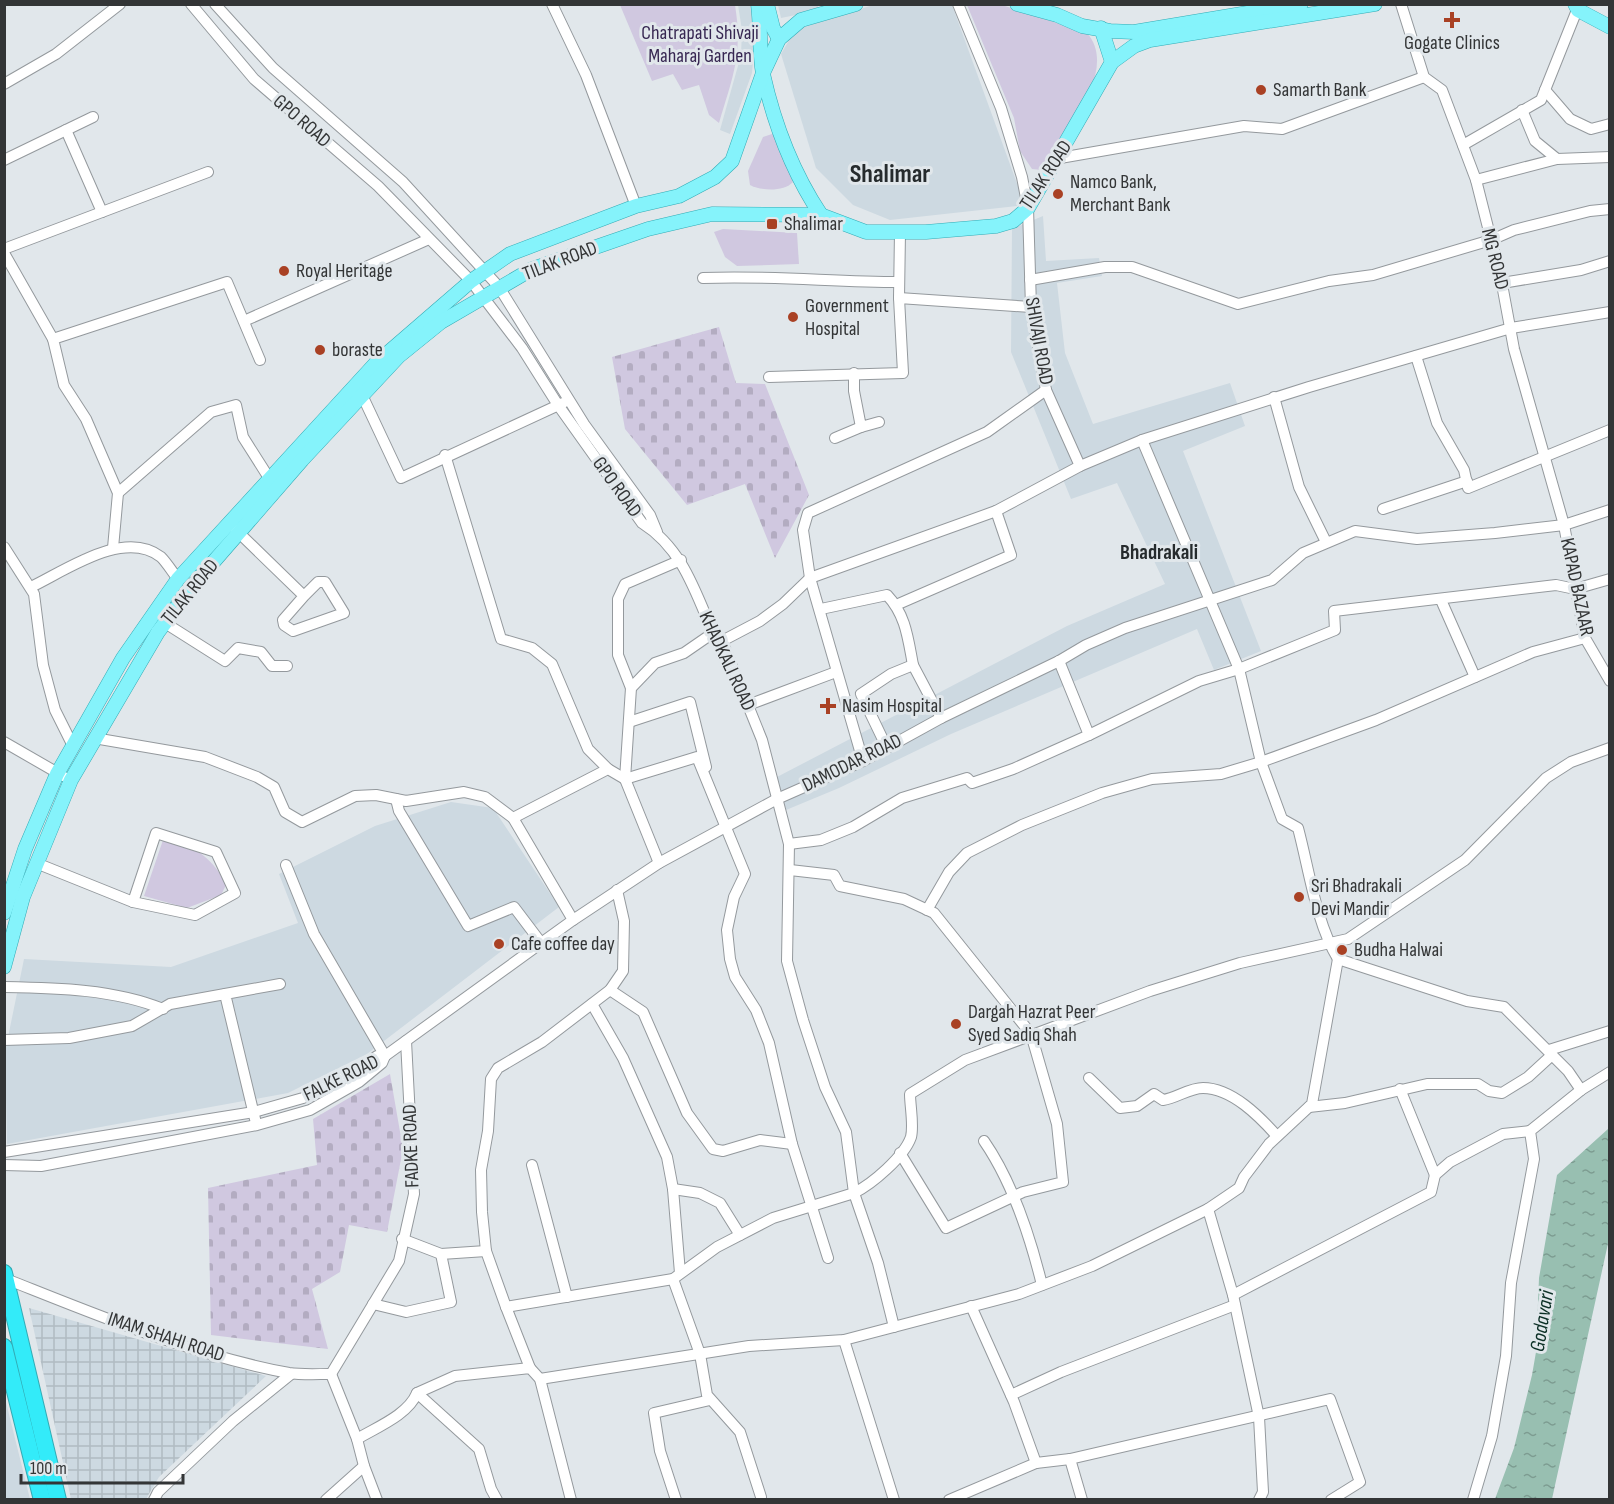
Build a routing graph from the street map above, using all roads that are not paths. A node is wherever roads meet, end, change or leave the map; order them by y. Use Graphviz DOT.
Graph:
graph roads {
  1 [pos="120,4"];
  2 [pos="191,4"];
  3 [pos="215,4"];
  4 [pos="552,4"];
  5 [pos="758,4"];
  6 [pos="767,4"];
  7 [pos="856,4"];
  8 [pos="958,4"];
  9 [pos="1017,4"];
  10 [pos="1301,4"];
  11 [pos="1375,4"];
  12 [pos="1401,4"];
  13 [pos="1577,6"];
  14 [pos="1610,27"];
  15 [pos="1101,28"];
  16 [pos="779,39"];
  17 [pos="1112,62"];
  18 [pos="763,73"];
  19 [pos="1424,77"];
  20 [pos="4,84"];
  21 [pos="1545,90"];
  22 [pos="1522,110"];
  23 [pos="319,111"];
  24 [pos="93,117"];
  25 [pos="1610,124"];
  26 [pos="308,128"];
  27 [pos="66,130"];
  28 [pos="1463,145"];
  29 [pos="1610,157"];
  30 [pos="1060,158"];
  31 [pos="1557,159"];
  32 [pos="4,160"];
  33 [pos="208,172"];
  34 [pos="1476,180"];
  35 [pos="636,206"];
  36 [pos="1028,208"];
  37 [pos="1610,209"];
  38 [pos="102,212"];
  39 [pos="821,215"];
  40 [pos="900,232"];
  41 [pos="429,239"];
  42 [pos="1491,240"];
  43 [pos="4,249"];
  44 [pos="4,253"];
  45 [pos="1610,261"];
  46 [pos="485,271"];
  47 [pos="703,278"];
  48 [pos="1030,280"];
  49 [pos="471,281"];
  50 [pos="899,282"];
  51 [pos="1502,283"];
  52 [pos="499,287"];
  53 [pos="483,297"];
  54 [pos="899,298"];
  55 [pos="1031,307"];
  56 [pos="1610,312"];
  57 [pos="244,321"];
  58 [pos="1511,328"];
  59 [pos="53,339"];
  60 [pos="1416,356"];
  61 [pos="260,360"];
  62 [pos="540,365"];
  63 [pos="854,373"];
  64 [pos="769,377"];
  65 [pos="1046,390"];
  66 [pos="362,395"];
  67 [pos="1274,397"];
  68 [pos="563,402"];
  69 [pos="879,422"];
  70 [pos="861,427"];
  71 [pos="1610,430"];
  72 [pos="835,438"];
  73 [pos="1142,440"];
  74 [pos="445,455"];
  75 [pos="1544,455"];
  76 [pos="1080,466"];
  77 [pos="269,478"];
  78 [pos="1467,481"];
  79 [pos="118,493"];
  80 [pos="1383,509"];
  81 [pos="1610,510"];
  82 [pos="996,511"];
  83 [pos="1564,525"];
  84 [pos="235,528"];
  85 [pos="657,533"];
  86 [pos="1326,542"];
  87 [pos="4,547"];
  88 [pos="113,548"];
  89 [pos="681,560"];
  90 [pos="810,578"];
  91 [pos="178,579"];
  92 [pos="1610,579"];
  93 [pos="31,587"];
  94 [pos="1575,589"];
  95 [pos="304,596"];
  96 [pos="1441,600"];
  97 [pos="1209,601"];
  98 [pos="896,604"];
  99 [pos="821,609"];
  100 [pos="165,623"];
  101 [pos="713,633"];
  102 [pos="1585,638"];
  103 [pos="722,640"];
  104 [pos="1059,661"];
  105 [pos="913,665"];
  106 [pos="287,666"];
  107 [pos="1239,669"];
  108 [pos="836,672"];
  109 [pos="1475,677"];
  110 [pos="1609,679"];
  111 [pos="631,688"];
  112 [pos="861,694"];
  113 [pos="844,697"];
  114 [pos="748,705"];
  115 [pos="941,718"];
  116 [pos="629,722"];
  117 [pos="1089,735"];
  118 [pos="94,738"];
  119 [pos="4,742"];
  120 [pos="73,746"];
  121 [pos="886,748"];
  122 [pos="1610,748"];
  123 [pos="863,761"];
  124 [pos="1262,762"];
  125 [pos="608,769"];
  126 [pos="57,774"];
  127 [pos="705,778"];
  128 [pos="625,779"];
  129 [pos="71,780"];
  130 [pos="396,799"];
  131 [pos="777,799"];
  132 [pos="513,818"];
  133 [pos="727,827"];
  134 [pos="789,844"];
  135 [pos="36,863"];
  136 [pos="659,863"];
  137 [pos="285,865"];
  138 [pos="789,870"];
  139 [pos="617,890"];
  140 [pos="133,902"];
  141 [pos="927,910"];
  142 [pos="4,913"];
  143 [pos="573,920"];
  144 [pos="542,944"];
  145 [pos="1329,945"];
  146 [pos="1338,959"];
  147 [pos="4,967"];
  148 [pos="280,984"];
  149 [pos="4,987"];
  150 [pos="610,990"];
  151 [pos="225,994"];
  152 [pos="592,1004"];
  153 [pos="163,1009"];
  154 [pos="1610,1031"];
  155 [pos="1031,1034"];
  156 [pos="4,1040"];
  157 [pos="406,1041"];
  158 [pos="1551,1052"];
  159 [pos="385,1056"];
  160 [pos="1610,1072"];
  161 [pos="1089,1078"];
  162 [pos="1400,1089"];
  163 [pos="1581,1090"];
  164 [pos="1309,1107"];
  165 [pos="254,1112"];
  166 [pos="257,1125"];
  167 [pos="1530,1131"];
  168 [pos="1277,1136"];
  169 [pos="984,1141"];
  170 [pos="792,1144"];
  171 [pos="4,1152"];
  172 [pos="900,1153"];
  173 [pos="4,1165"];
  174 [pos="532,1165"];
  175 [pos="1435,1175"];
  176 [pos="673,1189"];
  177 [pos="854,1193"];
  178 [pos="1013,1197"];
  179 [pos="812,1205"];
  180 [pos="1208,1209"];
  181 [pos="740,1235"];
  182 [pos="402,1239"];
  183 [pos="486,1251"];
  184 [pos="441,1254"];
  185 [pos="828,1258"];
  186 [pos="5,1276"];
  187 [pos="676,1276"];
  188 [pos="1042,1286"];
  189 [pos="567,1297"];
  190 [pos="1234,1300"];
  191 [pos="373,1304"];
  192 [pos="971,1306"];
  193 [pos="506,1307"];
  194 [pos="894,1327"];
  195 [pos="844,1340"];
  196 [pos="4,1347"];
  197 [pos="700,1354"];
  198 [pos="530,1368"];
  199 [pos="291,1374"];
  200 [pos="330,1374"];
  201 [pos="540,1379"];
  202 [pos="417,1393"];
  203 [pos="1011,1395"];
  204 [pos="710,1400"];
  205 [pos="1259,1417"];
  206 [pos="357,1439"];
  207 [pos="1070,1459"];
  208 [pos="1036,1463"];
  209 [pos="363,1466"];
  210 [pos="761,1497"];
  211 [pos="42,1500"];
  212 [pos="58,1500"];
  213 [pos="154,1500"];
  214 [pos="326,1500"];
  215 [pos="377,1500"];
  216 [pos="497,1500"];
  217 [pos="571,1500"];
  218 [pos="676,1500"];
  219 [pos="894,1500"];
  220 [pos="949,1500"];
  221 [pos="1082,1500"];
  222 [pos="1259,1500"];
  223 [pos="1331,1500"];
  224 [pos="1473,1500"];
  1 -- 20 [label="street"];
  2 -- 26 [label="street, GPO ROAD"];
  3 -- 23 [label="street, GPO ROAD"];
  4 -- 35 [label="street"];
  5 -- 18 [label="main road"];
  6 -- 16 [label="main road"];
  7 -- 16 [label="main road, TILAK ROAD"];
  8 -- 36 [label="street, SHIVAJI ROAD"];
  9 -- 15 [label="main road"];
  10 -- 15 [label="main road"];
  11 -- 17 [label="main road, TILAK ROAD"];
  12 -- 19 [label="street, MG ROAD"];
  13 -- 14 [label="main road"];
  13 -- 21 [label="street"];
  15 -- 17 [label="main road"];
  16 -- 18 [label="main road, TILAK ROAD"];
  17 -- 30 [label="main road, TILAK ROAD"];
  18 -- 35 [label="main road, TILAK ROAD"];
  18 -- 39 [label="main road"];
  19 -- 28 [label="street, MG ROAD"];
  19 -- 30 [label="street"];
  21 -- 22 [label="street"];
  21 -- 25 [label="street"];
  22 -- 28 [label="street"];
  22 -- 31 [label="street"];
  23 -- 26 [label="street"];
  23 -- 46 [label="street, GPO ROAD"];
  24 -- 27 [label="street"];
  26 -- 41 [label="street, GPO ROAD"];
  27 -- 32 [label="street"];
  27 -- 38 [label="street"];
  28 -- 34 [label="street, MG ROAD"];
  29 -- 31 [label="street"];
  30 -- 36 [label="main road, TILAK ROAD"];
  31 -- 34 [label="street"];
  33 -- 38 [label="street"];
  34 -- 42 [label="street, MG ROAD"];
  35 -- 46 [label="main road, TILAK ROAD"];
  36 -- 40 [label="main road, TILAK ROAD"];
  36 -- 48 [label="street, SHIVAJI ROAD"];
  37 -- 42 [label="street"];
  38 -- 43 [label="street"];
  39 -- 40 [label="main road, TILAK ROAD"];
  39 -- 52 [label="main road, TILAK ROAD"];
  40 -- 50 [label="street"];
  41 -- 49 [label="street, GPO ROAD"];
  41 -- 57 [label="street"];
  42 -- 48 [label="street"];
  42 -- 51 [label="street, MG ROAD"];
  44 -- 59 [label="street"];
  45 -- 51 [label="street"];
  46 -- 49 [label="main road, TILAK ROAD"];
  46 -- 52 [label="street, GPO ROAD"];
  47 -- 50 [label="street"];
  48 -- 55 [label="street, SHIVAJI ROAD"];
  49 -- 53 [label="street, GPO ROAD"];
  49 -- 77 [label="main road, TILAK ROAD"];
  50 -- 54 [label="street"];
  51 -- 58 [label="street, MG ROAD"];
  52 -- 53 [label="main road, TILAK ROAD"];
  52 -- 62 [label="street, GPO ROAD"];
  53 -- 62 [label="street, GPO ROAD"];
  53 -- 66 [label="main road, TILAK ROAD"];
  54 -- 55 [label="street"];
  54 -- 63 [label="street"];
  55 -- 65 [label="street, SHIVAJI ROAD"];
  56 -- 58 [label="street"];
  57 -- 59 [label="street"];
  57 -- 61 [label="street"];
  58 -- 60 [label="street"];
  58 -- 75 [label="street, MG ROAD"];
  59 -- 79 [label="street"];
  60 -- 67 [label="street"];
  60 -- 78 [label="street"];
  62 -- 68 [label="street, GPO ROAD"];
  63 -- 64 [label="street"];
  63 -- 70 [label="street"];
  65 -- 76 [label="street, SHIVAJI ROAD"];
  65 -- 90 [label="street"];
  66 -- 74 [label="street"];
  66 -- 84 [label="main road, TILAK ROAD"];
  67 -- 73 [label="street"];
  67 -- 86 [label="street"];
  68 -- 74 [label="street"];
  68 -- 85 [label="street, GPO ROAD"];
  69 -- 70 [label="street"];
  70 -- 72 [label="street"];
  71 -- 75 [label="street"];
  73 -- 76 [label="street"];
  73 -- 97 [label="street"];
  74 -- 125 [label="street"];
  75 -- 78 [label="street"];
  75 -- 83 [label="street, MG ROAD"];
  76 -- 82 [label="street"];
  77 -- 79 [label="street"];
  77 -- 84 [label="main road, TILAK ROAD"];
  78 -- 80 [label="street"];
  79 -- 88 [label="street"];
  81 -- 83 [label="street, DAMODAR ROAD"];
  82 -- 90 [label="street"];
  82 -- 98 [label="street"];
  83 -- 86 [label="street, DAMODAR ROAD"];
  83 -- 94 [label="street, KAPAD BAZAAR"];
  84 -- 91 [label="main road, TILAK ROAD"];
  84 -- 95 [label="street"];
  84 -- 100 [label="main road, TILAK ROAD"];
  85 -- 89 [label="street, KHADKALI ROAD"];
  86 -- 97 [label="street, DAMODAR ROAD"];
  87 -- 93 [label="street"];
  88 -- 91 [label="street"];
  88 -- 93 [label="street"];
  89 -- 101 [label="street, KHADKALI ROAD"];
  89 -- 111 [label="street"];
  90 -- 99 [label="street"];
  90 -- 103 [label="street"];
  91 -- 120 [label="main road, TILAK ROAD"];
  92 -- 94 [label="street"];
  93 -- 120 [label="street"];
  94 -- 96 [label="street"];
  94 -- 102 [label="street, KAPAD BAZAAR"];
  95 -- 95 [label="street"];
  96 -- 107 [label="street"];
  96 -- 109 [label="street"];
  97 -- 104 [label="street, DAMODAR ROAD"];
  97 -- 107 [label="street"];
  98 -- 99 [label="street"];
  98 -- 105 [label="street"];
  99 -- 108 [label="street"];
  100 -- 106 [label="street"];
  100 -- 118 [label="main road, TILAK ROAD"];
  101 -- 103 [label="street, KHADKALI ROAD"];
  101 -- 111 [label="street"];
  102 -- 109 [label="street"];
  102 -- 110 [label="street, KAPAD BAZAAR"];
  103 -- 114 [label="street, KHADKALI ROAD"];
  104 -- 115 [label="street, DAMODAR ROAD"];
  104 -- 117 [label="street"];
  105 -- 112 [label="street"];
  105 -- 115 [label="street"];
  107 -- 117 [label="street"];
  107 -- 124 [label="street"];
  108 -- 113 [label="street"];
  108 -- 114 [label="street"];
  109 -- 124 [label="street"];
  111 -- 116 [label="street"];
  112 -- 113 [label="street"];
  112 -- 121 [label="street"];
  113 -- 123 [label="street"];
  114 -- 131 [label="street, KHADKALI ROAD"];
  115 -- 121 [label="street, DAMODAR ROAD"];
  116 -- 127 [label="street"];
  116 -- 128 [label="street"];
  117 -- 134 [label="street"];
  118 -- 129 [label="main road, TILAK ROAD"];
  118 -- 130 [label="street"];
  119 -- 126 [label="street"];
  120 -- 126 [label="main road, TILAK ROAD"];
  121 -- 123 [label="street, DAMODAR ROAD"];
  122 -- 145 [label="street"];
  123 -- 131 [label="street, DAMODAR ROAD"];
  124 -- 141 [label="street"];
  124 -- 145 [label="street"];
  125 -- 128 [label="street"];
  125 -- 132 [label="street"];
  126 -- 129 [label="street"];
  126 -- 142 [label="main road, TILAK ROAD"];
  127 -- 128 [label="street"];
  127 -- 133 [label="street"];
  128 -- 136 [label="street"];
  129 -- 135 [label="main road, TILAK ROAD"];
  130 -- 132 [label="street"];
  130 -- 144 [label="street"];
  131 -- 133 [label="street, DAMODAR ROAD"];
  131 -- 134 [label="street, KHADKALI ROAD"];
  132 -- 143 [label="street"];
  133 -- 136 [label="street, DAMODAR ROAD"];
  133 -- 170 [label="street"];
  134 -- 138 [label="street, KHADKALI ROAD"];
  135 -- 140 [label="street"];
  135 -- 147 [label="main road, TILAK ROAD"];
  136 -- 139 [label="street, DAMODAR ROAD"];
  137 -- 159 [label="street"];
  138 -- 141 [label="street"];
  138 -- 177 [label="street, KHADKALI ROAD"];
  139 -- 143 [label="street, DAMODAR ROAD"];
  139 -- 150 [label="street"];
  140 -- 140 [label="street"];
  141 -- 155 [label="street"];
  143 -- 144 [label="street, DAMODAR ROAD"];
  144 -- 157 [label="street, DAMODAR ROAD"];
  145 -- 146 [label="street"];
  145 -- 155 [label="street"];
  146 -- 158 [label="street"];
  146 -- 164 [label="street"];
  148 -- 151 [label="street"];
  149 -- 153 [label="street"];
  150 -- 152 [label="street"];
  150 -- 170 [label="street"];
  151 -- 153 [label="street"];
  151 -- 165 [label="street"];
  152 -- 176 [label="street"];
  152 -- 183 [label="street"];
  153 -- 156 [label="street"];
  154 -- 158 [label="street"];
  155 -- 172 [label="street"];
  155 -- 178 [label="street"];
  157 -- 159 [label="street, DAMODAR ROAD"];
  157 -- 182 [label="street, FADKE ROAD"];
  158 -- 162 [label="street"];
  158 -- 163 [label="street"];
  159 -- 165 [label="street, FALKE ROAD"];
  159 -- 166 [label="street, FALKE ROAD"];
  160 -- 163 [label="street"];
  161 -- 168 [label="street"];
  162 -- 164 [label="street"];
  162 -- 175 [label="street"];
  163 -- 167 [label="street"];
  164 -- 168 [label="street"];
  165 -- 166 [label="street"];
  165 -- 171 [label="street, FALKE ROAD"];
  166 -- 173 [label="street, FALKE ROAD"];
  167 -- 175 [label="street"];
  167 -- 224 [label="street"];
  168 -- 180 [label="street"];
  169 -- 178 [label="street"];
  170 -- 179 [label="street"];
  172 -- 177 [label="street"];
  172 -- 178 [label="street"];
  174 -- 189 [label="street"];
  175 -- 190 [label="street"];
  176 -- 181 [label="street"];
  176 -- 187 [label="street"];
  177 -- 179 [label="street"];
  177 -- 194 [label="street, KHADKALI ROAD"];
  178 -- 188 [label="street"];
  179 -- 181 [label="street"];
  179 -- 185 [label="street"];
  180 -- 188 [label="street"];
  180 -- 190 [label="street"];
  181 -- 187 [label="street"];
  182 -- 184 [label="street"];
  182 -- 191 [label="street, FADKE ROAD"];
  183 -- 184 [label="street"];
  183 -- 193 [label="street"];
  184 -- 191 [label="street"];
  186 -- 199 [label="street, IMAM SHAHI ROAD"];
  186 -- 212 [label="highway"];
  187 -- 189 [label="street"];
  187 -- 197 [label="street"];
  188 -- 192 [label="street"];
  189 -- 193 [label="street"];
  190 -- 203 [label="street"];
  190 -- 205 [label="street"];
  191 -- 200 [label="street, FADKE ROAD"];
  192 -- 194 [label="street"];
  192 -- 203 [label="street"];
  193 -- 198 [label="street"];
  194 -- 195 [label="street"];
  195 -- 197 [label="street"];
  195 -- 219 [label="street"];
  196 -- 211 [label="highway"];
  197 -- 201 [label="street"];
  197 -- 204 [label="street"];
  198 -- 201 [label="street"];
  198 -- 202 [label="street"];
  199 -- 200 [label="street, IMAM SHAHI ROAD"];
  199 -- 213 [label="street"];
  200 -- 206 [label="street"];
  201 -- 217 [label="street"];
  202 -- 206 [label="street"];
  202 -- 216 [label="street"];
  203 -- 208 [label="street"];
  204 -- 210 [label="street"];
  204 -- 218 [label="street"];
  205 -- 207 [label="street"];
  205 -- 222 [label="street"];
  205 -- 223 [label="street"];
  206 -- 209 [label="street"];
  207 -- 208 [label="street"];
  207 -- 221 [label="street"];
  208 -- 220 [label="street"];
  209 -- 214 [label="street"];
  209 -- 215 [label="street"];
}
